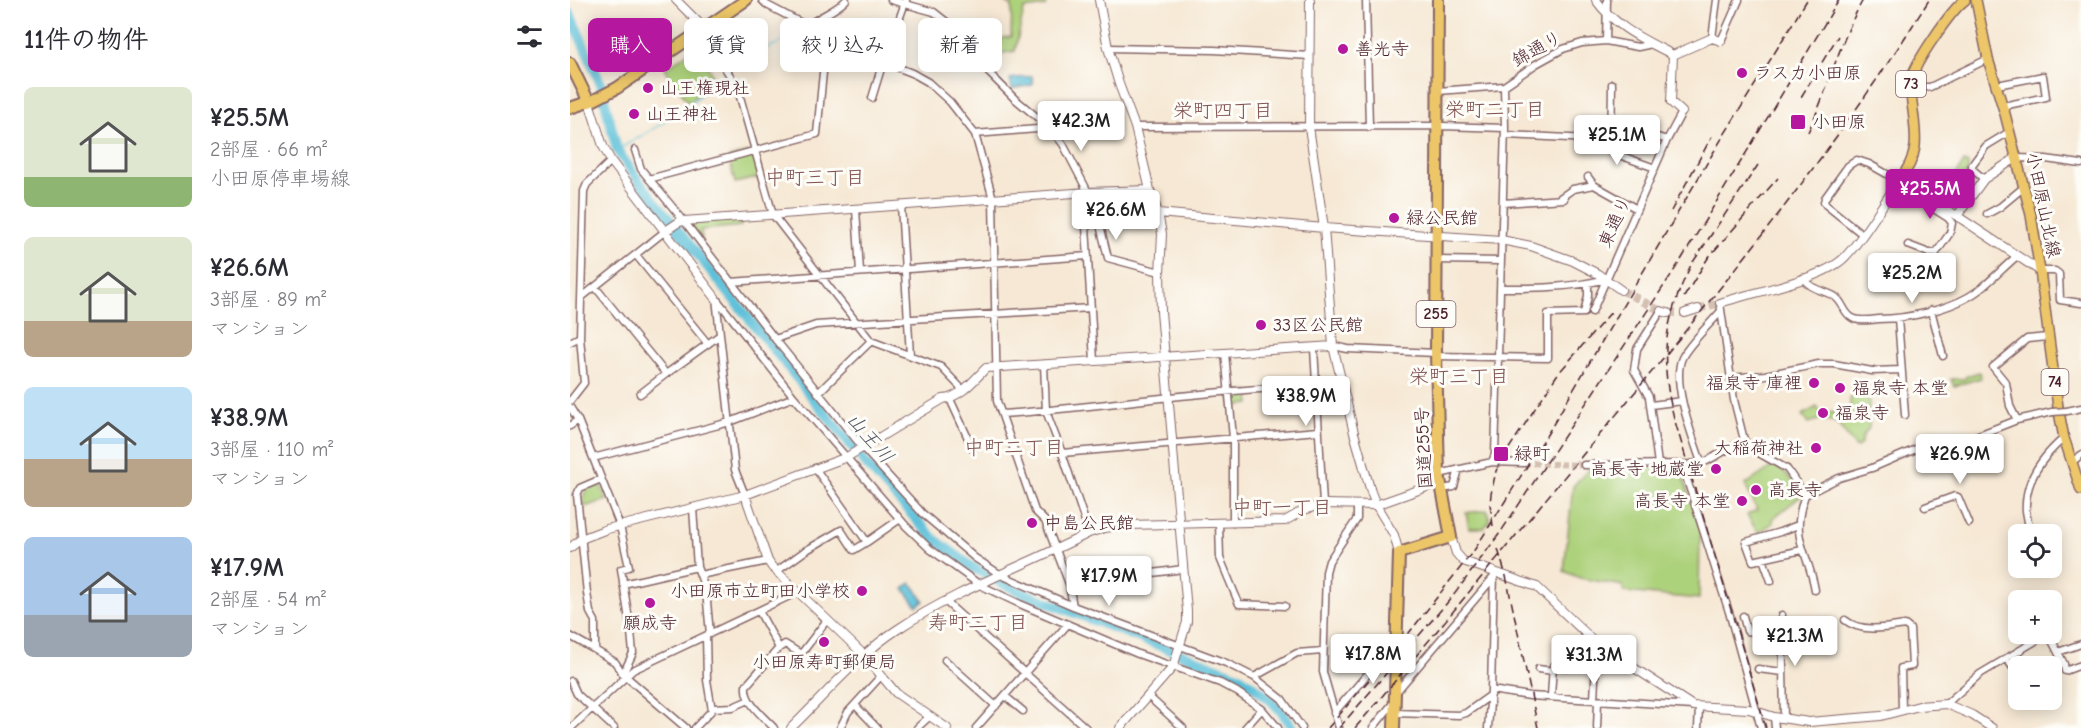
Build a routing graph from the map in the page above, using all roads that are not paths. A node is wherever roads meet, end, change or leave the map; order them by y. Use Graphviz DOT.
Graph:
graph roads {
  1 [pos="676,0"];
  2 [pos="746,0"];
  3 [pos="762,0"];
  4 [pos="846,0"];
  5 [pos="891,0"];
  6 [pos="1099,0"];
  7 [pos="1310,0"];
  8 [pos="1366,0"];
  9 [pos="1438,0"];
  10 [pos="1596,0"];
  11 [pos="1607,0"];
  12 [pos="1717,0"];
  13 [pos="1739,0"];
  14 [pos="1965,0"];
  15 [pos="1976,0"];
  16 [pos="905,2"];
  17 [pos="1607,15"];
  18 [pos="692,18"];
  19 [pos="720,18"];
  20 [pos="792,18"];
  21 [pos="816,18"];
  22 [pos="899,18"];
  23 [pos="1712,38"];
  24 [pos="1606,41"];
  25 [pos="1721,41"];
  26 [pos="684,42"];
  27 [pos="1652,44"];
  28 [pos="1108,48"];
  29 [pos="1673,55"];
  30 [pos="1309,56"];
  31 [pos="1988,59"];
  32 [pos="570,63"];
  33 [pos="728,72"];
  34 [pos="823,72"];
  35 [pos="881,72"];
  36 [pos="906,72"];
  37 [pos="570,75"];
  38 [pos="1612,84"];
  39 [pos="1996,85"];
  40 [pos="1504,86"];
  41 [pos="1911,87"];
  42 [pos="1438,91"];
  43 [pos="872,98"];
  44 [pos="591,101"];
  45 [pos="2003,106"];
  46 [pos="570,108"];
  47 [pos="1682,112"];
  48 [pos="1611,122"];
  49 [pos="1438,126"];
  50 [pos="1135,127"];
  51 [pos="1309,127"];
  52 [pos="1368,127"];
  53 [pos="1050,128"];
  54 [pos="1505,131"];
  55 [pos="2009,132"];
  56 [pos="975,134"];
  57 [pos="1611,140"];
  58 [pos="1667,140"];
  59 [pos="754,149"];
  60 [pos="635,150"];
  61 [pos="2016,158"];
  62 [pos="611,161"];
  63 [pos="2081,164"];
  64 [pos="1655,168"];
  65 [pos="1587,177"];
  66 [pos="649,179"];
  67 [pos="1984,179"];
  68 [pos="1897,183"];
  69 [pos="1594,185"];
  70 [pos="2024,187"];
  71 [pos="1150,190"];
  72 [pos="1088,192"];
  73 [pos="993,199"];
  74 [pos="1556,200"];
  75 [pos="1564,200"];
  76 [pos="1503,203"];
  77 [pos="901,206"];
  78 [pos="856,209"];
  79 [pos="1637,209"];
  80 [pos="1158,213"];
  81 [pos="1987,214"];
  82 [pos="773,215"];
  83 [pos="1957,216"];
  84 [pos="682,222"];
  85 [pos="1324,228"];
  86 [pos="664,232"];
  87 [pos="1862,234"];
  88 [pos="1437,235"];
  89 [pos="1501,240"];
  90 [pos="1908,245"];
  91 [pos="636,255"];
  92 [pos="1088,256"];
  93 [pos="2017,256"];
  94 [pos="1437,260"];
  95 [pos="1501,261"];
  96 [pos="994,264"];
  97 [pos="905,269"];
  98 [pos="2040,271"];
  99 [pos="860,272"];
  100 [pos="1160,272"];
  101 [pos="822,276"];
  102 [pos="1803,278"];
  103 [pos="1606,279"];
  104 [pos="731,282"];
  105 [pos="1588,283"];
  106 [pos="596,288"];
  107 [pos="1500,288"];
  108 [pos="1621,290"];
  109 [pos="582,297"];
  110 [pos="716,297"];
  111 [pos="2081,303"];
  112 [pos="1720,307"];
  113 [pos="1091,308"];
  114 [pos="1698,309"];
  115 [pos="1931,310"];
  116 [pos="1592,312"];
  117 [pos="1665,312"];
  118 [pos="1685,313"];
  119 [pos="995,314"];
  120 [pos="1898,318"];
  121 [pos="909,319"];
  122 [pos="858,323"];
  123 [pos="720,335"];
  124 [pos="580,337"];
  125 [pos="2048,337"];
  126 [pos="775,339"];
  127 [pos="871,341"];
  128 [pos="570,342"];
  129 [pos="708,344"];
  130 [pos="1333,346"];
  131 [pos="1314,348"];
  132 [pos="1225,353"];
  133 [pos="1436,354"];
  134 [pos="910,355"];
  135 [pos="1943,356"];
  136 [pos="1164,357"];
  137 [pos="1499,358"];
  138 [pos="1094,361"];
  139 [pos="1044,364"];
  140 [pos="996,367"];
  141 [pos="1901,370"];
  142 [pos="666,374"];
  143 [pos="1731,378"];
  144 [pos="1316,387"];
  145 [pos="963,390"];
  146 [pos="1229,392"];
  147 [pos="818,393"];
  148 [pos="640,394"];
  149 [pos="794,397"];
  150 [pos="1167,398"];
  151 [pos="950,399"];
  152 [pos="1682,400"];
  153 [pos="570,401"];
  154 [pos="1651,405"];
  155 [pos="570,407"];
  156 [pos="2081,408"];
  157 [pos="1046,411"];
  158 [pos="1002,414"];
  159 [pos="1905,415"];
  160 [pos="578,420"];
  161 [pos="2017,420"];
  162 [pos="730,422"];
  163 [pos="570,426"];
  164 [pos="1318,431"];
  165 [pos="1233,438"];
  166 [pos="2064,438"];
  167 [pos="1743,440"];
  168 [pos="1172,444"];
  169 [pos="973,448"];
  170 [pos="862,449"];
  171 [pos="1062,453"];
  172 [pos="2081,455"];
  173 [pos="848,457"];
  174 [pos="593,458"];
  175 [pos="1492,462"];
  176 [pos="1701,462"];
  177 [pos="2072,462"];
  178 [pos="1524,463"];
  179 [pos="1658,464"];
  180 [pos="1682,464"];
  181 [pos="1584,465"];
  182 [pos="816,468"];
  183 [pos="1459,469"];
  184 [pos="601,480"];
  185 [pos="1441,482"];
  186 [pos="2081,490"];
  187 [pos="745,495"];
  188 [pos="1805,495"];
  189 [pos="1323,504"];
  190 [pos="1357,505"];
  191 [pos="1376,505"];
  192 [pos="1925,507"];
  193 [pos="693,508"];
  194 [pos="900,519"];
  195 [pos="1219,523"];
  196 [pos="1233,523"];
  197 [pos="1969,523"];
  198 [pos="1179,524"];
  199 [pos="2027,524"];
  200 [pos="1798,525"];
  201 [pos="620,526"];
  202 [pos="1089,533"];
  203 [pos="1451,537"];
  204 [pos="581,539"];
  205 [pos="867,542"];
  206 [pos="570,548"];
  207 [pos="1055,550"];
  208 [pos="1802,550"];
  209 [pos="1399,553"];
  210 [pos="1763,559"];
  211 [pos="768,561"];
  212 [pos="697,567"];
  213 [pos="1183,569"];
  214 [pos="777,571"];
  215 [pos="700,575"];
  216 [pos="1001,575"];
  217 [pos="1494,575"];
  218 [pos="1771,581"];
  219 [pos="623,584"];
  220 [pos="1069,584"];
  221 [pos="980,585"];
  222 [pos="1815,590"];
  223 [pos="798,592"];
  224 [pos="946,602"];
  225 [pos="1073,606"];
  226 [pos="1285,606"];
  227 [pos="759,611"];
  228 [pos="1782,615"];
  229 [pos="1743,616"];
  230 [pos="827,620"];
  231 [pos="1845,620"];
  232 [pos="1068,624"];
  233 [pos="708,635"];
  234 [pos="570,636"];
  235 [pos="1781,636"];
  236 [pos="1395,642"];
  237 [pos="1597,644"];
  238 [pos="2030,644"];
  239 [pos="2054,644"];
  240 [pos="2081,644"];
  241 [pos="1180,647"];
  242 [pos="779,648"];
  243 [pos="595,650"];
  244 [pos="1323,651"];
  245 [pos="2058,652"];
  246 [pos="864,655"];
  247 [pos="2006,658"];
  248 [pos="945,660"];
  249 [pos="2008,661"];
  250 [pos="2081,665"];
  251 [pos="1173,667"];
  252 [pos="1567,667"];
  253 [pos="1538,669"];
  254 [pos="1758,669"];
  255 [pos="1553,671"];
  256 [pos="1783,672"];
  257 [pos="1024,674"];
  258 [pos="625,675"];
  259 [pos="881,676"];
  260 [pos="1254,677"];
  261 [pos="571,681"];
  262 [pos="1491,693"];
  263 [pos="1005,696"];
  264 [pos="1148,696"];
  265 [pos="1551,696"];
  266 [pos="750,700"];
  267 [pos="1596,700"];
  268 [pos="1394,703"];
  269 [pos="1946,704"];
  270 [pos="855,705"];
  271 [pos="996,706"];
  272 [pos="1696,707"];
  273 [pos="592,708"];
  274 [pos="712,708"];
  275 [pos="1262,709"];
  276 [pos="1902,710"];
  277 [pos="1023,711"];
  278 [pos="1758,712"];
  279 [pos="1334,713"];
  280 [pos="930,716"];
  281 [pos="1774,717"];
  282 [pos="1784,719"];
  283 [pos="571,728"];
  284 [pos="614,728"];
  285 [pos="686,728"];
  286 [pos="695,728"];
  287 [pos="774,728"];
  288 [pos="791,728"];
  289 [pos="840,728"];
  290 [pos="877,728"];
  291 [pos="917,728"];
  292 [pos="946,728"];
  293 [pos="976,728"];
  294 [pos="1086,728"];
  295 [pos="1120,728"];
  296 [pos="1183,728"];
  297 [pos="1245,728"];
  298 [pos="1278,728"];
  299 [pos="1302,728"];
  300 [pos="1339,728"];
  301 [pos="1373,728"];
  302 [pos="1394,728"];
  303 [pos="1488,728"];
  304 [pos="1597,728"];
  305 [pos="1698,728"];
  306 [pos="1761,728"];
  307 [pos="1775,728"];
  308 [pos="1992,728"];
  1 -- 18 [label="street"];
  2 -- 19 [label="highway"];
  3 -- 20 [label="street"];
  4 -- 21 [label="street"];
  5 -- 16 [label="street"];
  6 -- 28 [label="street"];
  7 -- 30 [label="street"];
  8 -- 52 [label="street"];
  9 -- 42 [label="highway, 255"];
  10 -- 17 [label="street"];
  11 -- 17 [label="street"];
  12 -- 23 [label="street"];
  13 -- 25 [label="street"];
  14 -- 41 [label="main road, 73"];
  15 -- 31 [label="main road, 小田原山北線 / 74"];
  16 -- 22 [label="street"];
  16 -- 53 [label="street"];
  17 -- 24 [label="street"];
  17 -- 27 [label="street"];
  23 -- 25 [label="street"];
  23 -- 29 [label="street"];
  24 -- 27 [label="street, 錦通り"];
  24 -- 40 [label="street, 錦通り"];
  26 -- 44 [label="highway"];
  27 -- 29 [label="street"];
  28 -- 30 [label="street"];
  28 -- 50 [label="street"];
  29 -- 47 [label="street"];
  30 -- 51 [label="street"];
  31 -- 39 [label="main road, 小田原山北線 / 74"];
  31 -- 41 [label="street"];
  32 -- 44 [label="highway"];
  33 -- 59 [label="street"];
  34 -- 59 [label="street"];
  35 -- 43 [label="street"];
  36 -- 56 [label="street"];
  37 -- 44 [label="highway"];
  38 -- 48 [label="street"];
  39 -- 45 [label="main road, 小田原山北線 / 74"];
  39 -- 45 [label="street"];
  40 -- 42 [label="street, 錦通り"];
  40 -- 54 [label="street"];
  41 -- 68 [label="main road, 73"];
  42 -- 49 [label="highway, 国道255号 / 255"];
  44 -- 46 [label="highway"];
  44 -- 62 [label="street"];
  45 -- 55 [label="main road, 小田原山北線 / 74"];
  47 -- 58 [label="street, 東通り"];
  48 -- 57 [label="street"];
  48 -- 58 [label="street"];
  49 -- 52 [label="street"];
  49 -- 54 [label="street"];
  49 -- 88 [label="highway, 国道255号 / 255"];
  50 -- 51 [label="street"];
  50 -- 71 [label="street"];
  51 -- 52 [label="street"];
  51 -- 85 [label="street"];
  53 -- 56 [label="street"];
  53 -- 72 [label="street"];
  54 -- 57 [label="street"];
  54 -- 76 [label="street"];
  55 -- 61 [label="main road, 小田原山北線 / 74"];
  55 -- 67 [label="street"];
  56 -- 73 [label="street"];
  57 -- 64 [label="street"];
  58 -- 64 [label="street, 東通り"];
  59 -- 66 [label="street"];
  59 -- 82 [label="street"];
  60 -- 66 [label="street"];
  61 -- 63 [label="street"];
  61 -- 67 [label="street"];
  61 -- 70 [label="main road, 小田原山北線 / 74"];
  62 -- 86 [label="street"];
  62 -- 109 [label="street"];
  64 -- 79 [label="street, 東通り"];
  65 -- 69 [label="street"];
  66 -- 84 [label="street"];
  67 -- 83 [label="street"];
  68 -- 83 [label="street"];
  68 -- 87 [label="street"];
  68 -- 87 [label="street"];
  68 -- 90 [label="street"];
  69 -- 74 [label="street"];
  69 -- 79 [label="street"];
  70 -- 81 [label="street"];
  70 -- 98 [label="main road, 小田原山北線 / 74"];
  71 -- 72 [label="street"];
  71 -- 80 [label="street"];
  72 -- 73 [label="street"];
  72 -- 92 [label="street"];
  72 -- 100 [label="street"];
  73 -- 77 [label="street"];
  73 -- 96 [label="street"];
  74 -- 75 [label="street"];
  74 -- 76 [label="street"];
  76 -- 89 [label="street"];
  77 -- 78 [label="street"];
  77 -- 97 [label="street"];
  78 -- 82 [label="street"];
  78 -- 99 [label="street"];
  79 -- 103 [label="street, 東通り"];
  80 -- 85 [label="street"];
  80 -- 100 [label="street"];
  82 -- 84 [label="street"];
  82 -- 101 [label="street"];
  83 -- 93 [label="street"];
  84 -- 86 [label="street"];
  84 -- 104 [label="street"];
  85 -- 88 [label="street"];
  85 -- 130 [label="street"];
  86 -- 91 [label="street"];
  86 -- 110 [label="street"];
  87 -- 102 [label="street"];
  88 -- 89 [label="street"];
  88 -- 94 [label="highway, 国道255号 / 255"];
  89 -- 95 [label="street"];
  89 -- 103 [label="street"];
  91 -- 106 [label="street"];
  91 -- 129 [label="street"];
  92 -- 96 [label="street"];
  92 -- 113 [label="street"];
  93 -- 98 [label="street"];
  93 -- 115 [label="street"];
  94 -- 95 [label="street"];
  94 -- 133 [label="highway, 国道255号 / 255"];
  95 -- 107 [label="street"];
  96 -- 97 [label="street"];
  96 -- 119 [label="street"];
  97 -- 99 [label="street"];
  97 -- 121 [label="street"];
  98 -- 111 [label="street"];
  98 -- 125 [label="main road, 小田原山北線 / 74"];
  99 -- 101 [label="street"];
  100 -- 136 [label="street"];
  101 -- 104 [label="street"];
  101 -- 122 [label="street"];
  102 -- 112 [label="street"];
  102 -- 120 [label="street"];
  103 -- 105 [label="street"];
  103 -- 108 [label="street"];
  103 -- 116 [label="street, 東通り"];
  104 -- 126 [label="street"];
  105 -- 107 [label="street"];
  105 -- 137 [label="street"];
  106 -- 109 [label="street"];
  106 -- 142 [label="street"];
  107 -- 137 [label="street"];
  109 -- 124 [label="street"];
  110 -- 123 [label="street"];
  110 -- 149 [label="street"];
  112 -- 143 [label="street"];
  112 -- 152 [label="street"];
  113 -- 119 [label="street"];
  113 -- 138 [label="street"];
  114 -- 118 [label="street"];
  115 -- 120 [label="street"];
  115 -- 135 [label="street"];
  117 -- 154 [label="street"];
  119 -- 121 [label="street"];
  119 -- 140 [label="street"];
  120 -- 141 [label="street"];
  121 -- 122 [label="street"];
  121 -- 134 [label="street"];
  122 -- 126 [label="street"];
  122 -- 127 [label="street"];
  123 -- 129 [label="street"];
  123 -- 162 [label="street"];
  124 -- 128 [label="street"];
  124 -- 153 [label="street"];
  125 -- 161 [label="street"];
  125 -- 166 [label="main road, 小田原山北線 / 74"];
  126 -- 147 [label="street"];
  127 -- 134 [label="street"];
  127 -- 147 [label="street"];
  129 -- 142 [label="street"];
  130 -- 131 [label="street"];
  130 -- 133 [label="street"];
  130 -- 191 [label="street"];
  131 -- 132 [label="street"];
  131 -- 144 [label="street"];
  132 -- 136 [label="street"];
  132 -- 146 [label="street"];
  133 -- 137 [label="street"];
  133 -- 185 [label="highway, 国道255号 / 255"];
  134 -- 145 [label="street"];
  136 -- 138 [label="street"];
  136 -- 150 [label="street"];
  137 -- 175 [label="street"];
  138 -- 139 [label="street"];
  139 -- 140 [label="street"];
  139 -- 157 [label="street"];
  140 -- 145 [label="street"];
  140 -- 158 [label="street"];
  141 -- 143 [label="street"];
  141 -- 159 [label="street"];
  142 -- 148 [label="street"];
  143 -- 167 [label="street"];
  144 -- 146 [label="street"];
  144 -- 164 [label="street"];
  145 -- 151 [label="street"];
  146 -- 150 [label="street"];
  146 -- 165 [label="street"];
  147 -- 170 [label="street"];
  149 -- 162 [label="street"];
  149 -- 173 [label="street"];
  150 -- 157 [label="street"];
  150 -- 168 [label="street"];
  151 -- 169 [label="street"];
  151 -- 170 [label="street"];
  152 -- 154 [label="street"];
  152 -- 176 [label="street"];
  154 -- 179 [label="street"];
  155 -- 160 [label="street"];
  156 -- 161 [label="street, bridge"];
  157 -- 158 [label="street"];
  157 -- 171 [label="street"];
  158 -- 207 [label="street"];
  160 -- 163 [label="street"];
  160 -- 174 [label="street"];
  161 -- 188 [label="street"];
  162 -- 174 [label="street"];
  162 -- 187 [label="street"];
  164 -- 165 [label="street"];
  164 -- 189 [label="street"];
  165 -- 168 [label="street"];
  165 -- 196 [label="street"];
  166 -- 177 [label="main road, 小田原山北線 / 74"];
  166 -- 199 [label="street"];
  167 -- 176 [label="street"];
  167 -- 188 [label="street"];
  168 -- 171 [label="street"];
  168 -- 198 [label="street"];
  170 -- 173 [label="street"];
  170 -- 216 [label="street"];
  171 -- 202 [label="street"];
  172 -- 177 [label="street"];
  173 -- 182 [label="street"];
  173 -- 194 [label="street"];
  174 -- 184 [label="street"];
  175 -- 178 [label="street"];
  175 -- 183 [label="street"];
  176 -- 180 [label="street"];
  177 -- 186 [label="main road, 小田原山北線 / 74"];
  179 -- 180 [label="street"];
  179 -- 181 [label="street"];
  180 -- 278 [label="street"];
  182 -- 187 [label="street"];
  182 -- 205 [label="street"];
  183 -- 185 [label="street"];
  183 -- 185 [label="street"];
  184 -- 201 [label="street"];
  184 -- 204 [label="street"];
  185 -- 191 [label="street"];
  185 -- 203 [label="highway, 国道255号 / 255"];
  187 -- 193 [label="street"];
  187 -- 211 [label="street"];
  188 -- 200 [label="street"];
  189 -- 190 [label="street"];
  189 -- 196 [label="street"];
  190 -- 191 [label="street"];
  190 -- 244 [label="street"];
  191 -- 209 [label="street"];
  192 -- 197 [label="street"];
  193 -- 201 [label="street"];
  193 -- 212 [label="street"];
  194 -- 205 [label="street"];
  194 -- 221 [label="street"];
  195 -- 196 [label="street"];
  195 -- 198 [label="street"];
  195 -- 226 [label="street"];
  198 -- 202 [label="street"];
  198 -- 213 [label="street"];
  200 -- 208 [label="street"];
  200 -- 210 [label="street"];
  201 -- 204 [label="street"];
  201 -- 219 [label="street"];
  202 -- 207 [label="street"];
  203 -- 209 [label="highway"];
  203 -- 217 [label="street"];
  204 -- 206 [label="street"];
  204 -- 243 [label="street"];
  205 -- 214 [label="street"];
  207 -- 216 [label="street"];
  207 -- 220 [label="street"];
  208 -- 210 [label="street"];
  208 -- 222 [label="street"];
  209 -- 236 [label="highway"];
  210 -- 218 [label="street"];
  211 -- 214 [label="street"];
  211 -- 215 [label="street"];
  212 -- 215 [label="street"];
  212 -- 219 [label="street"];
  213 -- 220 [label="street"];
  213 -- 241 [label="street"];
  214 -- 223 [label="street"];
  215 -- 233 [label="street"];
  216 -- 221 [label="street"];
  216 -- 225 [label="street"];
  217 -- 237 [label="street"];
  217 -- 262 [label="street"];
  217 -- 268 [label="street"];
  219 -- 258 [label="street"];
  220 -- 225 [label="street"];
  221 -- 224 [label="street"];
  221 -- 232 [label="street"];
  223 -- 227 [label="street"];
  223 -- 230 [label="street"];
  224 -- 246 [label="street"];
  224 -- 257 [label="street"];
  225 -- 241 [label="street"];
  227 -- 233 [label="street"];
  227 -- 242 [label="street"];
  228 -- 235 [label="street"];
  229 -- 235 [label="street"];
  230 -- 242 [label="street"];
  230 -- 246 [label="street"];
  231 -- 276 [label="street"];
  232 -- 251 [label="street"];
  232 -- 257 [label="street"];
  233 -- 258 [label="street"];
  233 -- 274 [label="street"];
  234 -- 243 [label="street"];
  235 -- 256 [label="street"];
  236 -- 268 [label="highway"];
  236 -- 279 [label="street"];
  237 -- 267 [label="street"];
  237 -- 272 [label="street"];
  238 -- 247 [label="street"];
  239 -- 245 [label="street"];
  240 -- 245 [label="street"];
  241 -- 251 [label="street"];
  241 -- 260 [label="street"];
  242 -- 266 [label="street"];
  243 -- 258 [label="street"];
  244 -- 260 [label="street"];
  244 -- 279 [label="street"];
  245 -- 250 [label="street"];
  246 -- 259 [label="street"];
  246 -- 288 [label="street"];
  247 -- 249 [label="street"];
  247 -- 269 [label="street"];
  248 -- 271 [label="street"];
  251 -- 264 [label="street"];
  251 -- 275 [label="street"];
  252 -- 255 [label="street"];
  253 -- 255 [label="street"];
  254 -- 256 [label="street"];
  255 -- 265 [label="street"];
  256 -- 282 [label="street"];
  257 -- 263 [label="street"];
  257 -- 294 [label="street"];
  258 -- 273 [label="street"];
  258 -- 285 [label="street"];
  259 -- 270 [label="street"];
  259 -- 280 [label="street"];
  260 -- 299 [label="street"];
  261 -- 273 [label="street"];
  262 -- 265 [label="street"];
  262 -- 268 [label="street"];
  262 -- 303 [label="street"];
  263 -- 271 [label="street"];
  263 -- 277 [label="street"];
  264 -- 295 [label="street"];
  264 -- 296 [label="street"];
  265 -- 267 [label="street"];
  266 -- 274 [label="street"];
  266 -- 287 [label="street"];
  267 -- 272 [label="street"];
  267 -- 304 [label="street"];
  268 -- 301 [label="street"];
  268 -- 302 [label="highway"];
  269 -- 276 [label="street"];
  269 -- 308 [label="street"];
  270 -- 289 [label="street"];
  270 -- 290 [label="street"];
  271 -- 293 [label="street"];
  272 -- 278 [label="street"];
  272 -- 305 [label="street"];
  273 -- 283 [label="street"];
  273 -- 284 [label="street"];
  274 -- 286 [label="street"];
  275 -- 297 [label="street"];
  275 -- 298 [label="street"];
  276 -- 282 [label="street"];
  278 -- 281 [label="street"];
  278 -- 306 [label="street"];
  279 -- 300 [label="street"];
  280 -- 291 [label="street"];
  280 -- 292 [label="street"];
  281 -- 282 [label="street"];
  281 -- 307 [label="street"];
}
